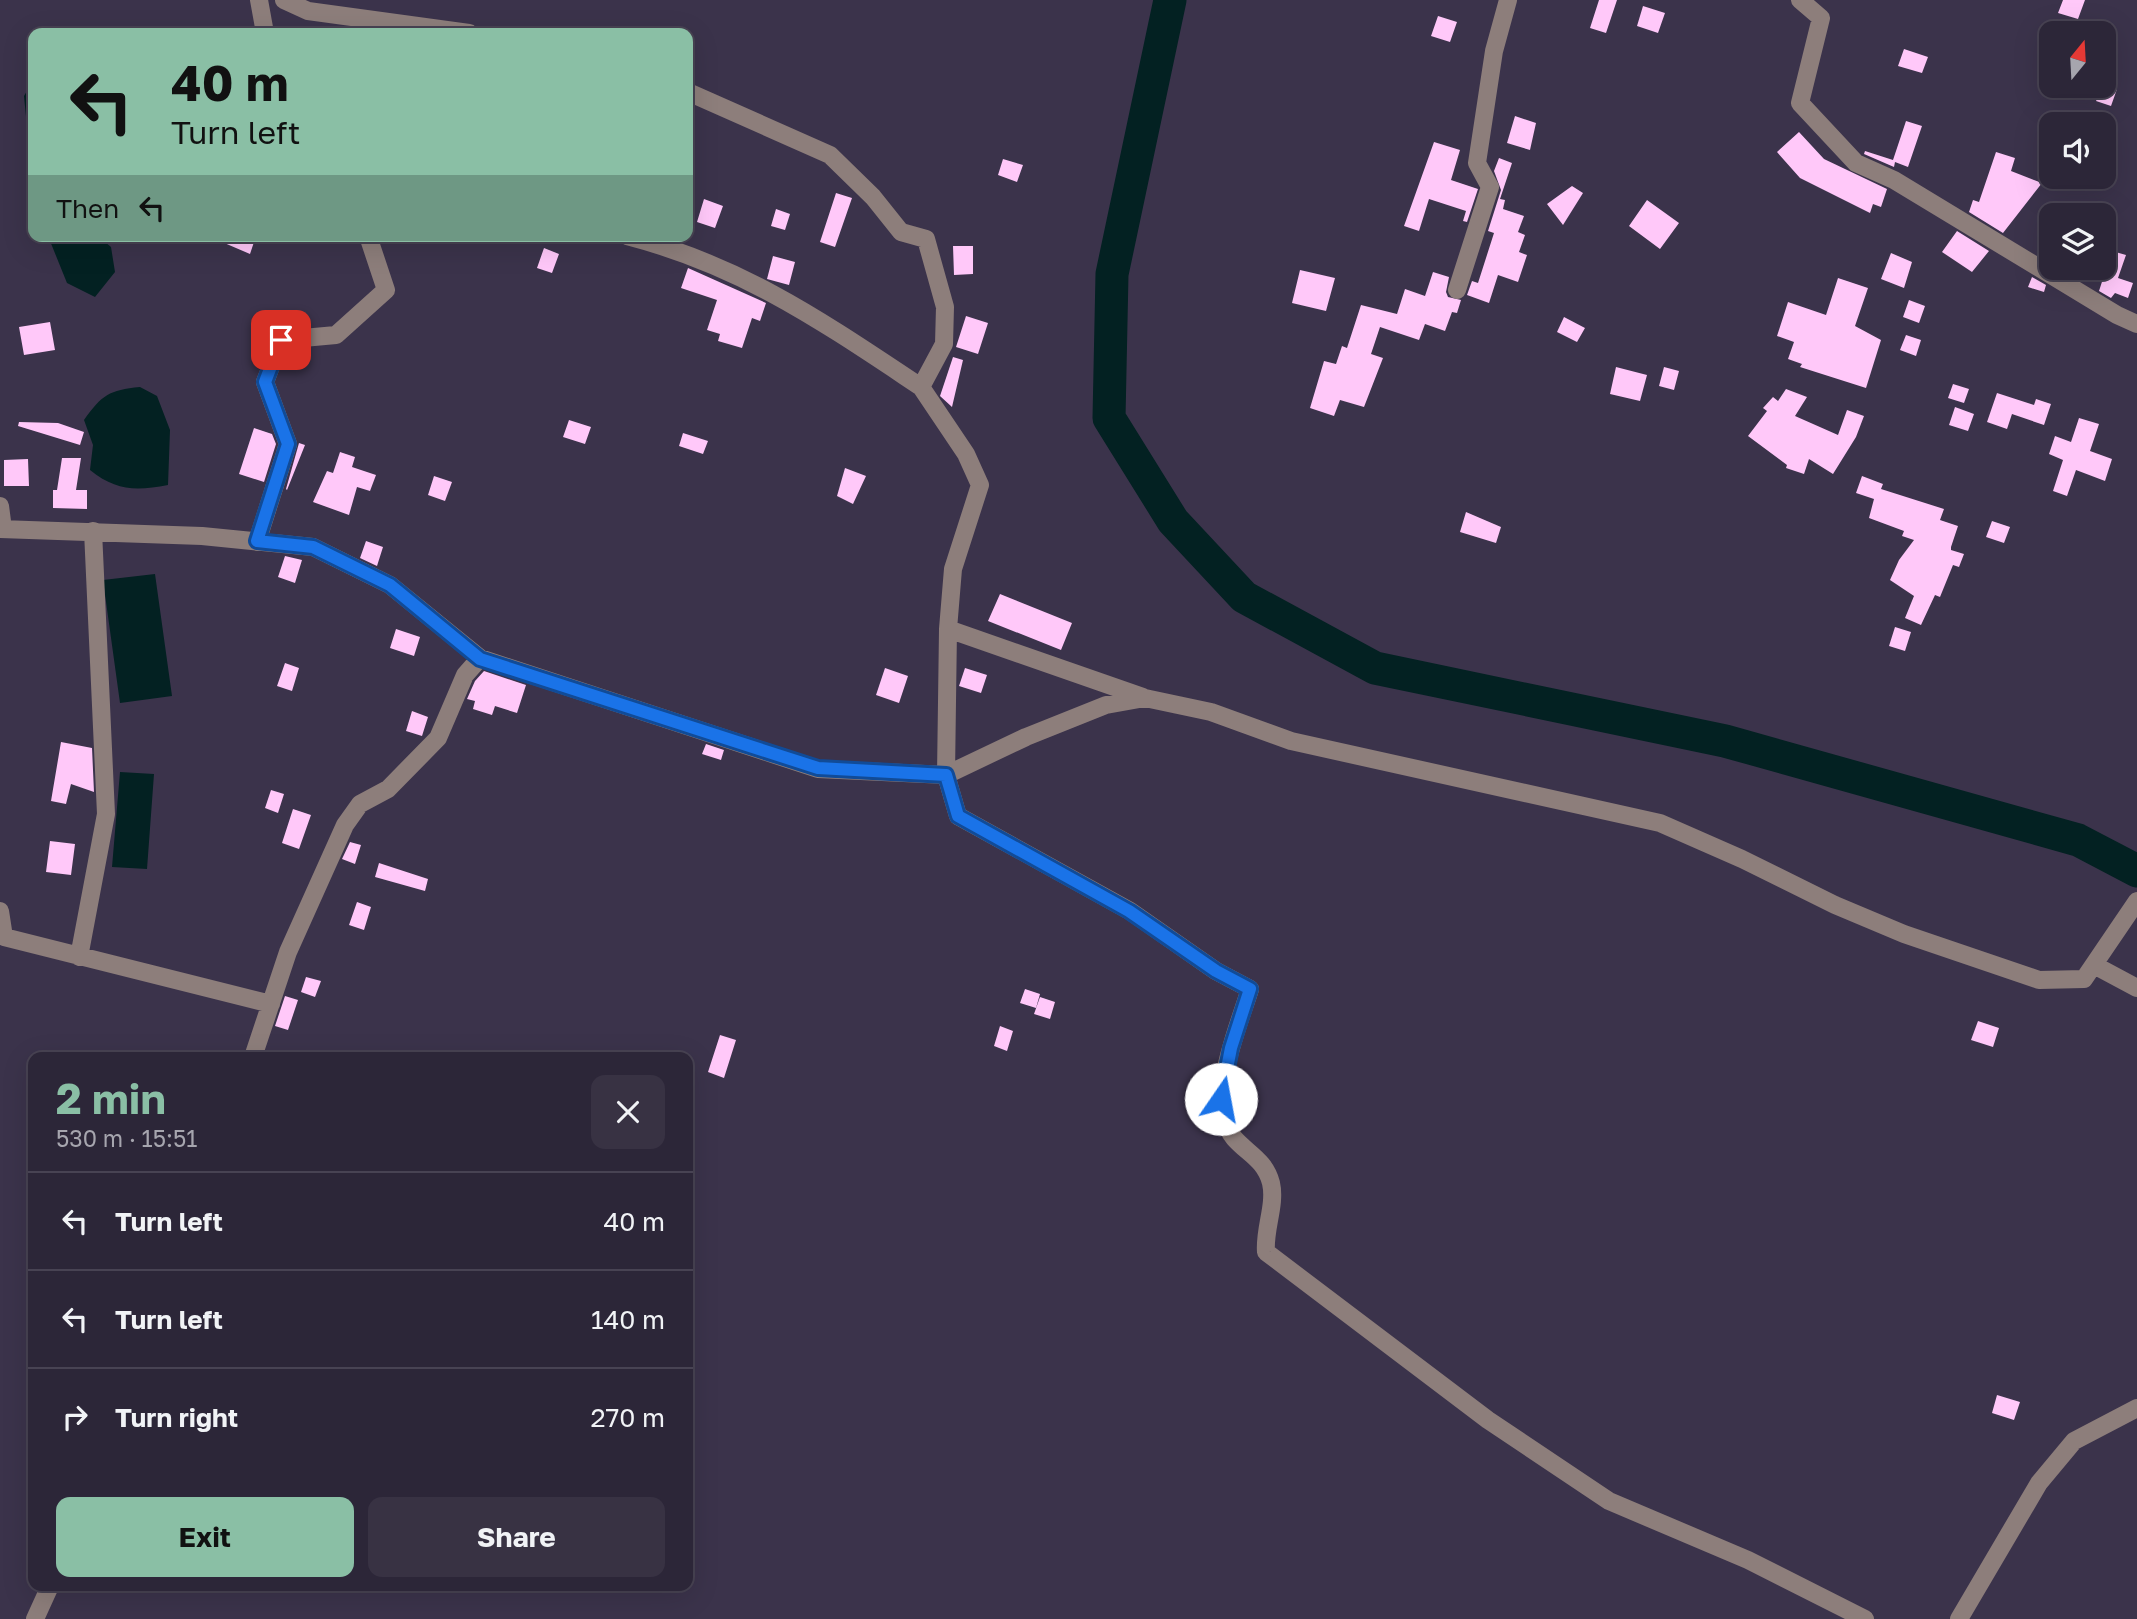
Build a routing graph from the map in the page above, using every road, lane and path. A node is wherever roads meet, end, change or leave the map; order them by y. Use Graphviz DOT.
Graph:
graph roads {
  1 [pos="259,0"];
  2 [pos="284,0"];
  3 [pos="1508,0"];
  4 [pos="1800,0"];
  5 [pos="264,28"];
  6 [pos="432,28"];
  7 [pos="693,94"];
  8 [pos="370,242"];
  9 [pos="648,242"];
  10 [pos="1457,290"];
  11 [pos="2137,324"];
  12 [pos="921,387"];
  13 [pos="0,506"];
  14 [pos="1,529"];
  15 [pos="93,531"];
  16 [pos="257,541"];
  17 [pos="948,629"];
  18 [pos="480,659"];
  19 [pos="1144,698"];
  20 [pos="946,775"];
  21 [pos="2134,907"];
  22 [pos="0,911"];
  23 [pos="79,957"];
  24 [pos="2094,965"];
  25 [pos="2137,988"];
  26 [pos="271,1004"];
  27 [pos="255,1052"];
  28 [pos="2137,1408"];
  29 [pos="48,1591"];
  30 [pos="35,1619"];
  31 [pos="1865,1619"];
  32 [pos="1959,1619"];
  1 -- 5 [label="street"];
  2 -- 6 [label="street"];
  3 -- 10 [label="street"];
  4 -- 11 [label="street"];
  7 -- 12 [label="street"];
  8 -- 16 [label="street"];
  9 -- 12 [label="street"];
  12 -- 17 [label="street"];
  13 -- 14 [label="street"];
  14 -- 15 [label="street"];
  15 -- 16 [label="street"];
  15 -- 23 [label="street"];
  16 -- 18 [label="street"];
  17 -- 19 [label="street"];
  17 -- 20 [label="street"];
  18 -- 20 [label="street"];
  18 -- 26 [label="street"];
  19 -- 20 [label="street"];
  19 -- 24 [label="street"];
  20 -- 31 [label="street"];
  21 -- 24 [label="street"];
  22 -- 23 [label="street"];
  23 -- 26 [label="street"];
  24 -- 25 [label="street"];
  26 -- 27 [label="street"];
  28 -- 32 [label="street"];
  29 -- 30 [label="street"];
}
